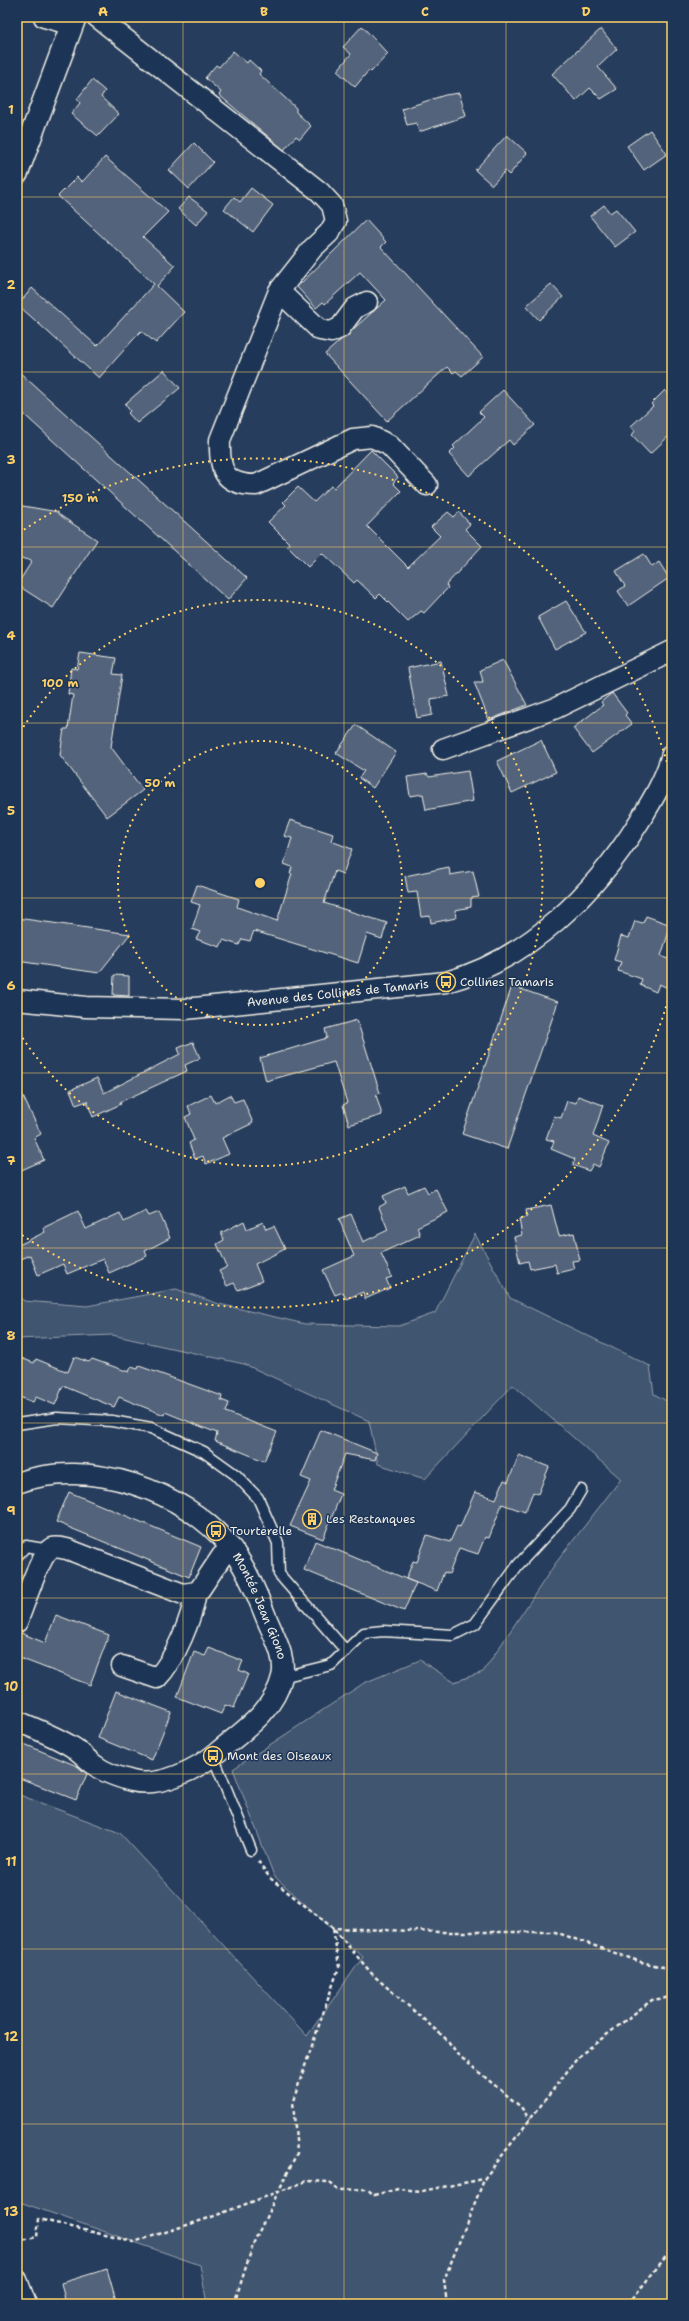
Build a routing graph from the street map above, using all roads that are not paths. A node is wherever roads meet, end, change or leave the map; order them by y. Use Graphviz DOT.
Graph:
graph roads {
  1 [pos="44,17"];
  2 [pos="97,17"];
  3 [pos="73,21"];
  4 [pos="17,173"];
  5 [pos="279,291"];
  6 [pos="367,302"];
  7 [pos="428,485"];
  8 [pos="672,651"];
  9 [pos="443,749"];
  10 [pos="672,754"];
  11 [pos="17,1000"];
  12 [pos="17,1424"];
  13 [pos="17,1483"];
  14 [pos="581,1490"];
  15 [pos="232,1549"];
  16 [pos="49,1550"];
  17 [pos="17,1556"];
  18 [pos="196,1592"];
  19 [pos="17,1622"];
  20 [pos="346,1651"];
  21 [pos="122,1666"];
  22 [pos="282,1677"];
  23 [pos="17,1721"];
  24 [pos="213,1756"];
  25 [pos="251,1850"];
  26 [pos="17,2280"];
  27 [pos="26,2304"];
  1 -- 3 [label="street"];
  2 -- 5 [label="street"];
  3 -- 4 [label="street"];
  5 -- 6 [label="street"];
  5 -- 7 [label="street"];
  8 -- 9 [label="street"];
  10 -- 11 [label="street, Avenue des Collines de Tamaris"];
  12 -- 20 [label="lane"];
  13 -- 15 [label="street, Montée Jean Giono"];
  14 -- 20 [label="lane"];
  15 -- 18 [label="street"];
  15 -- 22 [label="street, Montée Jean Giono"];
  16 -- 17 [label="lane"];
  16 -- 18 [label="street"];
  16 -- 19 [label="street"];
  18 -- 21 [label="street"];
  20 -- 22 [label="lane"];
  22 -- 24 [label="street, Montée Jean Giono"];
  23 -- 24 [label="street"];
  24 -- 25 [label="lane"];
  26 -- 27 [label="street"];
}
